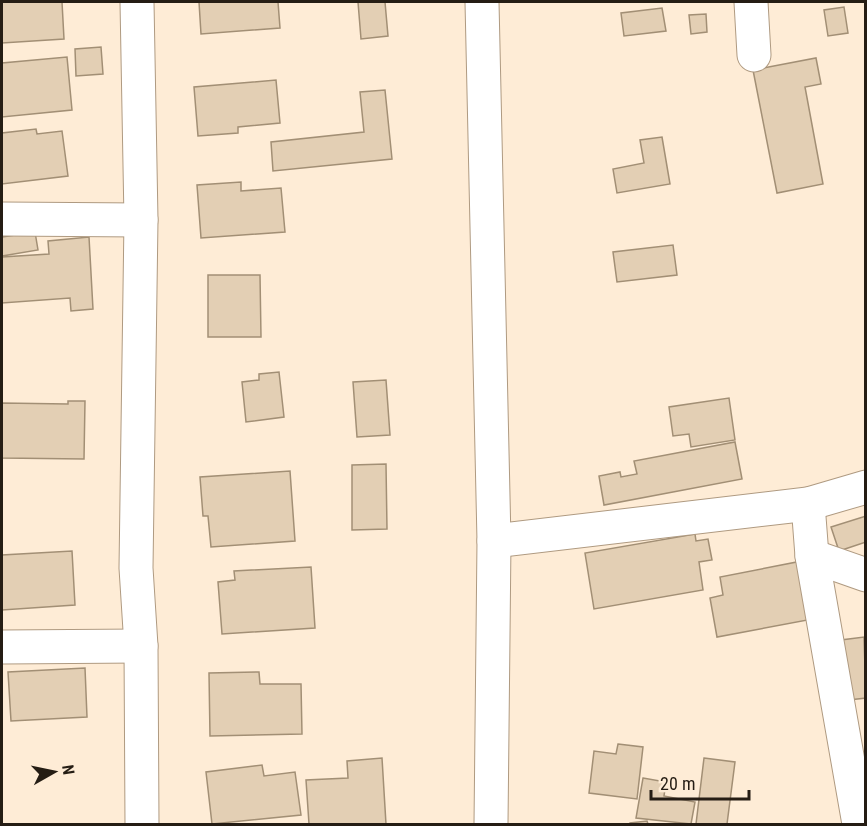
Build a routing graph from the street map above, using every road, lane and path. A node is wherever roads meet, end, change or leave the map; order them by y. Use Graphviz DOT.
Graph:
graph roads {
  1 [pos="137,2"];
  2 [pos="482,2"];
  3 [pos="751,2"];
  4 [pos="754,56"];
  5 [pos="2,219"];
  6 [pos="141,220"];
  7 [pos="866,487"];
  8 [pos="808,504"];
  9 [pos="494,541"];
  10 [pos="812,556"];
  11 [pos="866,575"];
  12 [pos="141,646"];
  13 [pos="2,647"];
  14 [pos="142,825"];
  15 [pos="491,825"];
  16 [pos="859,825"];
  1 -- 6 [label="street"];
  2 -- 9 [label="street"];
  3 -- 4 [label="street"];
  5 -- 6 [label="street"];
  6 -- 12 [label="street"];
  7 -- 8 [label="street"];
  8 -- 9 [label="street"];
  8 -- 10 [label="street"];
  9 -- 15 [label="street"];
  10 -- 11 [label="street"];
  10 -- 16 [label="street"];
  12 -- 13 [label="street"];
  12 -- 14 [label="street"];
}
